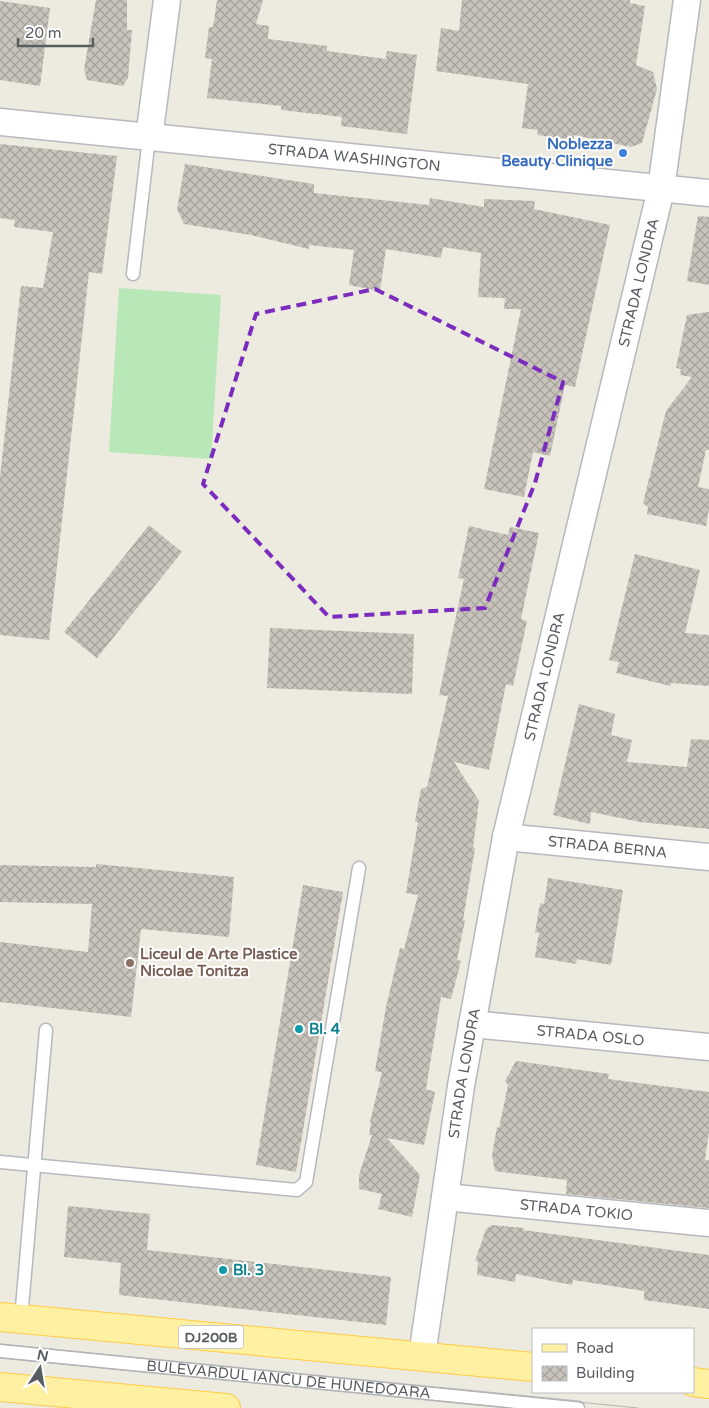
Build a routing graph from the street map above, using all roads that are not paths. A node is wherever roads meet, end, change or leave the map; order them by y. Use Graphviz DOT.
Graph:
graph roads {
  1 [pos="167,0"];
  2 [pos="687,0"];
  3 [pos="0,122"];
  4 [pos="149,138"];
  5 [pos="661,188"];
  6 [pos="709,193"];
  7 [pos="133,274"];
  8 [pos="506,837"];
  9 [pos="709,857"];
  10 [pos="359,868"];
  11 [pos="472,1024"];
  12 [pos="46,1030"];
  13 [pos="709,1047"];
  14 [pos="0,1162"];
  15 [pos="34,1165"];
  16 [pos="445,1197"];
  17 [pos="709,1223"];
  18 [pos="10,1318"];
  19 [pos="0,1351"];
  20 [pos="422,1356"];
  21 [pos="532,1367"];
  22 [pos="694,1382"];
  23 [pos="709,1384"];
  24 [pos="0,1387"];
  25 [pos="226,1408"];
  26 [pos="578,1408"];
  1 -- 4 [label="street"];
  2 -- 5 [label="street, STRADA LONDRA"];
  3 -- 4 [label="street, STRADA WASHINGTON"];
  4 -- 5 [label="street, STRADA WASHINGTON"];
  4 -- 7 [label="lane"];
  5 -- 6 [label="street, STRADA WASHINGTON"];
  5 -- 8 [label="street, STRADA LONDRA"];
  8 -- 9 [label="street, STRADA BERNA"];
  8 -- 11 [label="street, STRADA LONDRA"];
  10 -- 15 [label="lane"];
  11 -- 13 [label="street, STRADA OSLO"];
  11 -- 16 [label="street, STRADA LONDRA"];
  12 -- 15 [label="lane"];
  14 -- 15 [label="lane"];
  15 -- 18 [label="lane"];
  16 -- 17 [label="street, STRADA TOKIO"];
  16 -- 20 [label="street, STRADA LONDRA"];
  18 -- 20 [label="main road, DJ200B"];
  19 -- 26 [label="lane, BULEVARDUL IANCU DE HUNEDOARA"];
  20 -- 21 [label="main road, DJ200B"];
  22 -- 23 [label="main road"];
  24 -- 25 [label="main road"];
}
